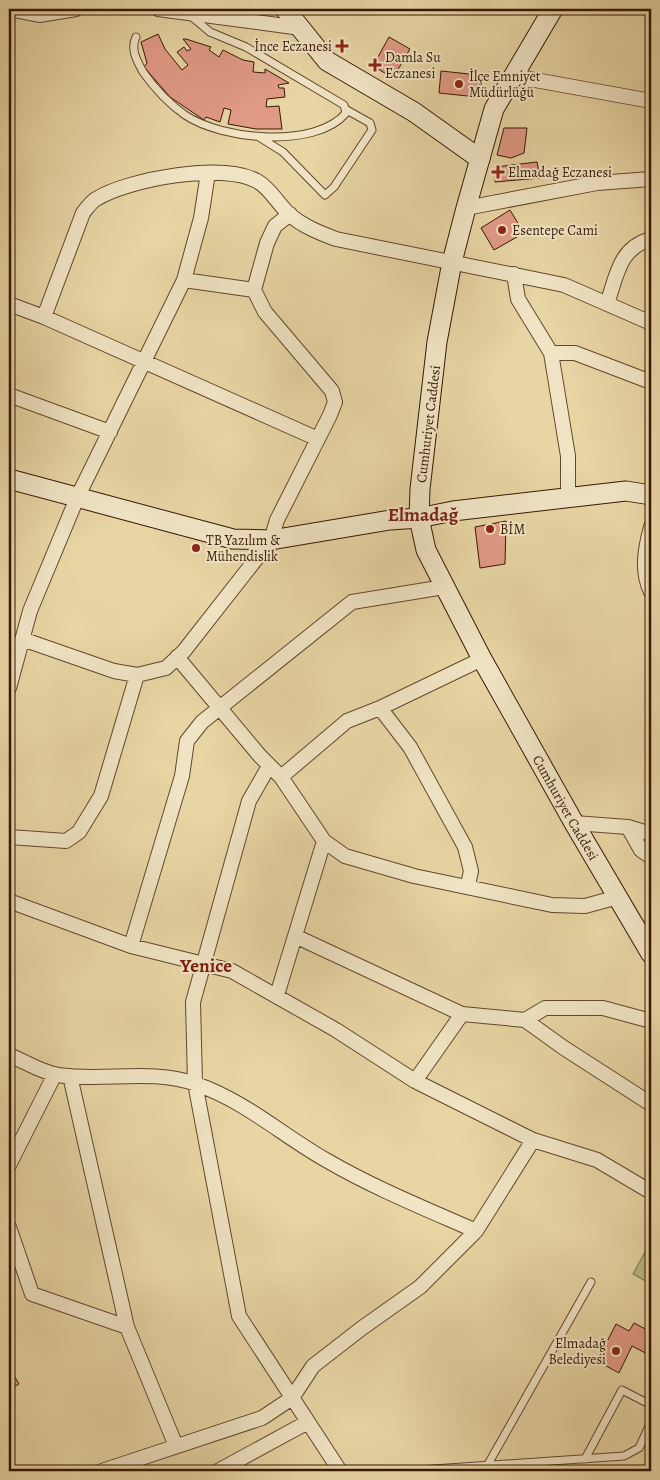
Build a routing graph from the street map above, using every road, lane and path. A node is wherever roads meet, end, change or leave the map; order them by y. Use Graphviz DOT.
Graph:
graph roads {
  1 [pos="9,9"];
  2 [pos="70,9"];
  3 [pos="158,9"];
  4 [pos="285,9"];
  5 [pos="553,9"];
  6 [pos="189,14"];
  7 [pos="301,28"];
  8 [pos="136,36"];
  9 [pos="513,76"];
  10 [pos="651,101"];
  11 [pos="345,110"];
  12 [pos="259,136"];
  13 [pos="480,159"];
  14 [pos="208,173"];
  15 [pos="651,179"];
  16 [pos="466,208"];
  17 [pos="290,214"];
  18 [pos="651,239"];
  19 [pos="452,262"];
  20 [pos="514,274"];
  21 [pos="184,280"];
  22 [pos="254,290"];
  23 [pos="9,304"];
  24 [pos="607,304"];
  25 [pos="44,317"];
  26 [pos="651,323"];
  27 [pos="551,353"];
  28 [pos="144,361"];
  29 [pos="651,382"];
  30 [pos="9,395"];
  31 [pos="110,432"];
  32 [pos="318,439"];
  33 [pos="9,479"];
  34 [pos="651,495"];
  35 [pos="568,497"];
  36 [pos="77,498"];
  37 [pos="419,518"];
  38 [pos="651,527"];
  39 [pos="271,540"];
  40 [pos="444,587"];
  41 [pos="651,592"];
  42 [pos="22,638"];
  43 [pos="177,658"];
  44 [pos="482,659"];
  45 [pos="137,676"];
  46 [pos="9,688"];
  47 [pos="380,708"];
  48 [pos="220,709"];
  49 [pos="269,766"];
  50 [pos="281,777"];
  51 [pos="574,823"];
  52 [pos="628,827"];
  53 [pos="651,834"];
  54 [pos="9,837"];
  55 [pos="324,841"];
  56 [pos="651,857"];
  57 [pos="468,885"];
  58 [pos="618,897"];
  59 [pos="9,902"];
  60 [pos="295,936"];
  61 [pos="131,946"];
  62 [pos="651,954"];
  63 [pos="202,964"];
  64 [pos="277,995"];
  65 [pos="462,1014"];
  66 [pos="525,1020"];
  67 [pos="651,1020"];
  68 [pos="9,1054"];
  69 [pos="55,1074"];
  70 [pos="70,1076"];
  71 [pos="415,1081"];
  72 [pos="195,1083"];
  73 [pos="651,1104"];
  74 [pos="533,1140"];
  75 [pos="9,1165"];
  76 [pos="651,1192"];
  77 [pos="9,1227"];
  78 [pos="476,1231"];
  79 [pos="591,1282"];
  80 [pos="127,1327"];
  81 [pos="292,1398"];
  82 [pos="651,1405"];
  83 [pos="308,1422"];
  84 [pos="651,1422"];
  85 [pos="176,1446"];
  86 [pos="585,1459"];
  87 [pos="487,1466"];
  88 [pos="102,1471"];
  89 [pos="218,1471"];
  90 [pos="340,1471"];
  91 [pos="404,1471"];
  1 -- 2 [label="street"];
  3 -- 6 [label="street"];
  4 -- 7 [label="street"];
  5 -- 9 [label="street, Cumhuriyet Caddesi"];
  6 -- 7 [label="street"];
  6 -- 11 [label="lane"];
  7 -- 13 [label="street"];
  8 -- 12 [label="lane"];
  9 -- 10 [label="street"];
  9 -- 13 [label="street, Cumhuriyet Caddesi"];
  11 -- 12 [label="lane"];
  11 -- 12 [label="lane"];
  13 -- 16 [label="street, Cumhuriyet Caddesi"];
  14 -- 17 [label="street"];
  14 -- 21 [label="street"];
  14 -- 25 [label="street"];
  15 -- 16 [label="street"];
  16 -- 19 [label="street, Cumhuriyet Caddesi"];
  17 -- 19 [label="street"];
  17 -- 22 [label="street"];
  18 -- 24 [label="street"];
  19 -- 20 [label="street"];
  19 -- 37 [label="street, Cumhuriyet Caddesi"];
  20 -- 24 [label="street"];
  20 -- 27 [label="street"];
  21 -- 22 [label="street"];
  21 -- 28 [label="street"];
  22 -- 32 [label="street"];
  23 -- 25 [label="street"];
  24 -- 26 [label="street"];
  25 -- 28 [label="street"];
  27 -- 29 [label="street"];
  27 -- 35 [label="street"];
  28 -- 31 [label="street"];
  28 -- 32 [label="street"];
  30 -- 31 [label="street"];
  31 -- 36 [label="street"];
  32 -- 39 [label="street"];
  33 -- 36 [label="street"];
  34 -- 35 [label="street"];
  35 -- 37 [label="street"];
  36 -- 39 [label="street"];
  36 -- 42 [label="street"];
  37 -- 39 [label="street"];
  37 -- 40 [label="street, Cumhuriyet Caddesi"];
  38 -- 41 [label="street"];
  39 -- 43 [label="street"];
  40 -- 44 [label="street, Cumhuriyet Caddesi"];
  40 -- 48 [label="street"];
  42 -- 45 [label="street"];
  42 -- 46 [label="street"];
  43 -- 45 [label="street"];
  43 -- 48 [label="street"];
  44 -- 47 [label="street"];
  44 -- 51 [label="street, Cumhuriyet Caddesi"];
  45 -- 54 [label="street"];
  47 -- 50 [label="street"];
  47 -- 57 [label="street"];
  48 -- 49 [label="street"];
  48 -- 61 [label="street"];
  49 -- 50 [label="street"];
  49 -- 63 [label="street"];
  50 -- 55 [label="street"];
  51 -- 52 [label="street"];
  51 -- 58 [label="street, Cumhuriyet Caddesi"];
  52 -- 53 [label="street"];
  52 -- 56 [label="street"];
  55 -- 57 [label="street"];
  55 -- 60 [label="street"];
  57 -- 58 [label="street"];
  58 -- 62 [label="street, Cumhuriyet Caddesi"];
  59 -- 61 [label="street"];
  60 -- 64 [label="street"];
  60 -- 65 [label="street"];
  61 -- 63 [label="street"];
  63 -- 64 [label="street"];
  63 -- 72 [label="street"];
  64 -- 71 [label="street"];
  65 -- 66 [label="street"];
  65 -- 71 [label="street"];
  66 -- 67 [label="street"];
  66 -- 73 [label="street"];
  68 -- 69 [label="street"];
  69 -- 70 [label="street"];
  69 -- 75 [label="street"];
  70 -- 72 [label="street"];
  70 -- 80 [label="street"];
  71 -- 74 [label="street"];
  72 -- 78 [label="street"];
  72 -- 81 [label="street"];
  74 -- 76 [label="street"];
  74 -- 78 [label="street"];
  77 -- 80 [label="street"];
  78 -- 81 [label="street"];
  79 -- 87 [label="lane"];
  80 -- 85 [label="street"];
  81 -- 83 [label="street"];
  81 -- 85 [label="street"];
  82 -- 86 [label="lane"];
  83 -- 89 [label="street"];
  83 -- 90 [label="street"];
  84 -- 86 [label="lane"];
  85 -- 88 [label="street"];
  86 -- 87 [label="lane"];
  87 -- 91 [label="lane"];
}
